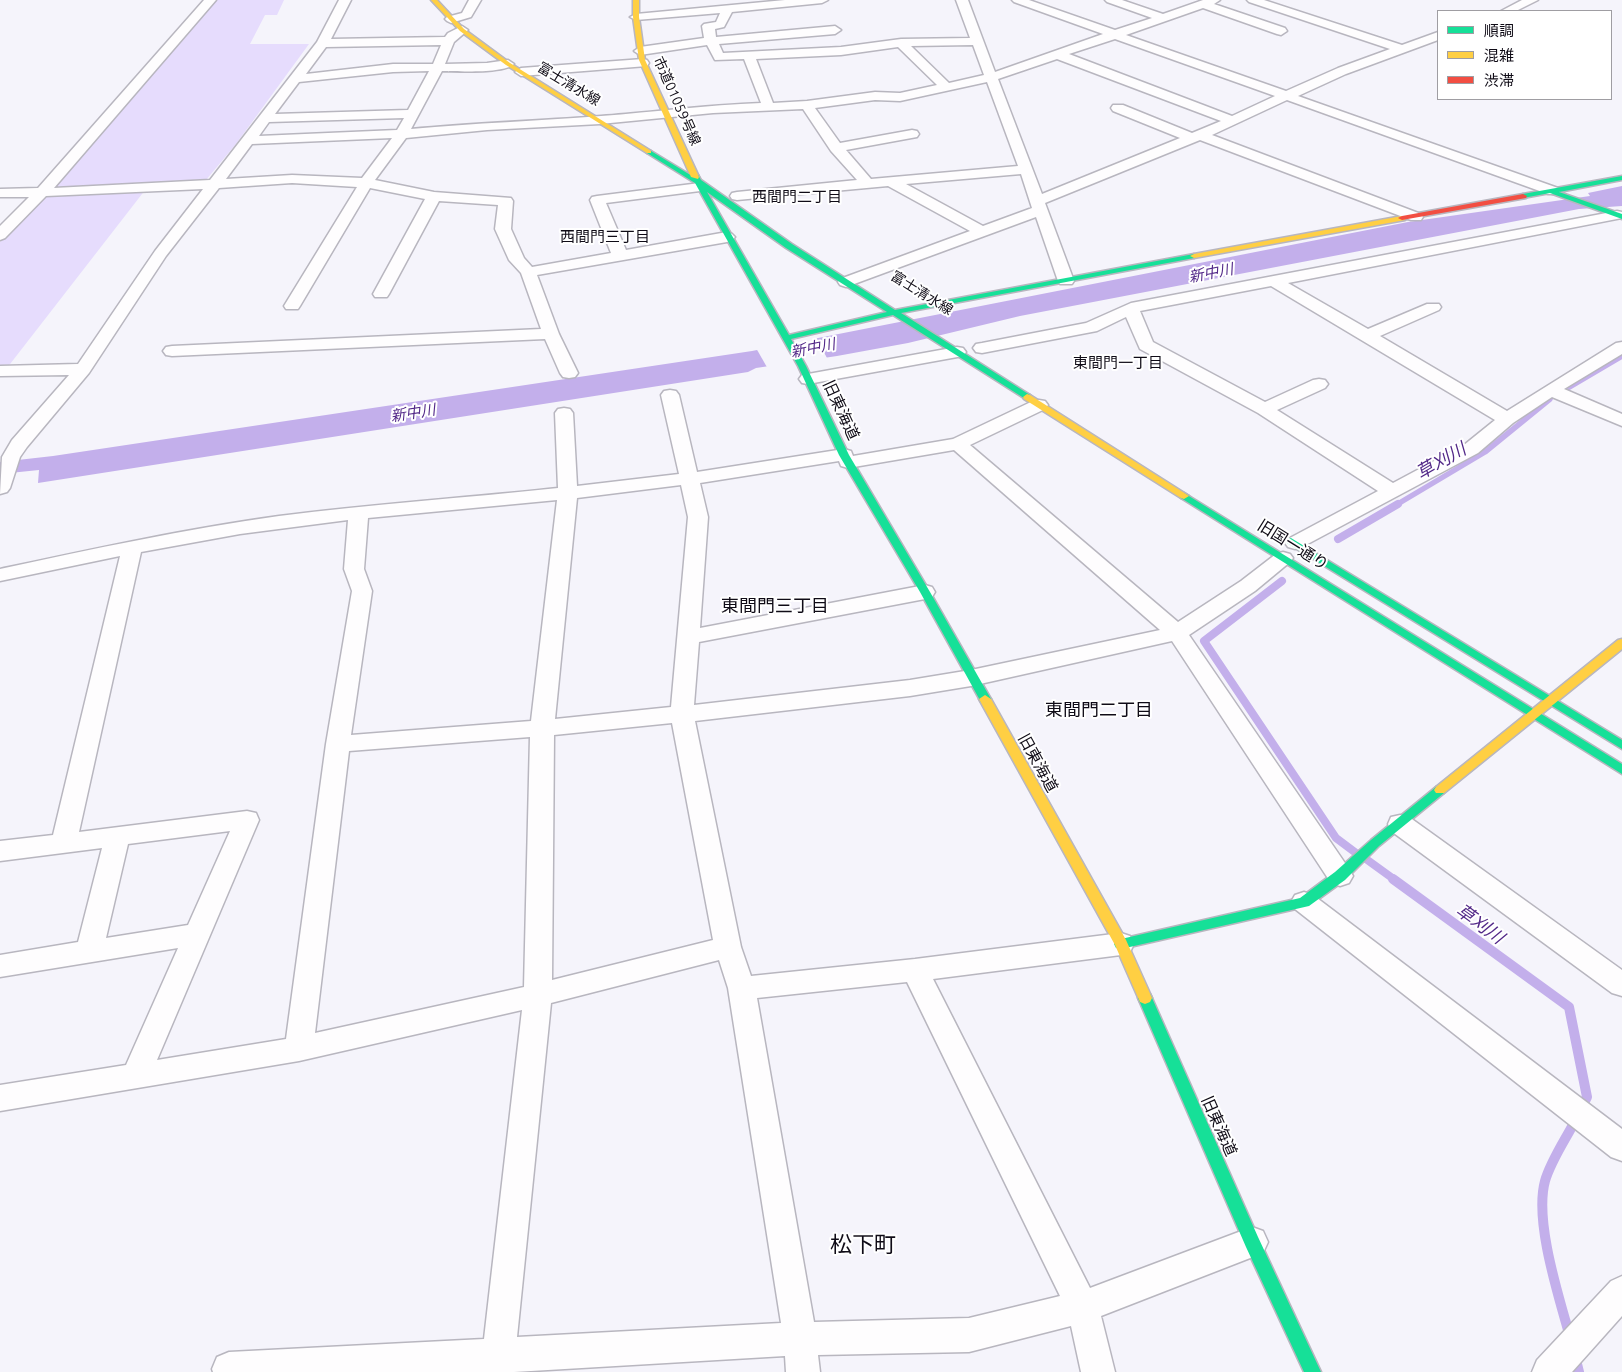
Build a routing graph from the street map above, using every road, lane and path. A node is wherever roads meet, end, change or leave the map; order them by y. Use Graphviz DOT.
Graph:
graph roads {
  1 [pos="210,0"];
  2 [pos="345,0"];
  3 [pos="434,0"];
  4 [pos="475,0"];
  5 [pos="636,0"];
  6 [pos="822,0"];
  7 [pos="962,0"];
  8 [pos="1018,0"];
  9 [pos="1111,0"];
  10 [pos="1253,0"];
  11 [pos="1532,0"];
  12 [pos="802,2"];
  13 [pos="1208,2"];
  14 [pos="734,6"];
  15 [pos="1509,10"];
  16 [pos="636,16"];
  17 [pos="1164,18"];
  18 [pos="450,19"];
  19 [pos="462,30"];
  20 [pos="835,30"];
  21 [pos="1281,31"];
  22 [pos="1116,35"];
  23 [pos="1437,36"];
  24 [pos="448,41"];
  25 [pos="978,41"];
  26 [pos="711,42"];
  27 [pos="323,43"];
  28 [pos="901,43"];
  29 [pos="1402,49"];
  30 [pos="856,50"];
  31 [pos="1059,55"];
  32 [pos="749,56"];
  33 [pos="642,58"];
  34 [pos="671,59"];
  35 [pos="508,64"];
  36 [pos="438,67"];
  37 [pos="520,72"];
  38 [pos="992,77"];
  39 [pos="294,79"];
  40 [pos="946,87"];
  41 [pos="1285,96"];
  42 [pos="807,106"];
  43 [pos="769,108"];
  44 [pos="1118,108"];
  45 [pos="665,113"];
  46 [pos="413,114"];
  47 [pos="266,118"];
  48 [pos="600,120"];
  49 [pos="1232,120"];
  50 [pos="402,134"];
  51 [pos="912,134"];
  52 [pos="1195,136"];
  53 [pos="249,140"];
  54 [pos="836,148"];
  55 [pos="1026,169"];
  56 [pos="1622,178"];
  57 [pos="891,182"];
  58 [pos="366,183"];
  59 [pos="868,184"];
  60 [pos="213,185"];
  61 [pos="699,185"];
  62 [pos="0,193"];
  63 [pos="41,193"];
  64 [pos="1557,193"];
  65 [pos="434,196"];
  66 [pos="737,196"];
  67 [pos="1039,205"];
  68 [pos="753,206"];
  69 [pos="1619,216"];
  70 [pos="1416,217"];
  71 [pos="770,232"];
  72 [pos="983,232"];
  73 [pos="0,235"];
  74 [pos="729,241"];
  75 [pos="620,255"];
  76 [pos="850,266"];
  77 [pos="528,272"];
  78 [pos="866,276"];
  79 [pos="1066,281"];
  80 [pos="846,282"];
  81 [pos="1276,282"];
  82 [pos="880,285"];
  83 [pos="380,294"];
  84 [pos="902,298"];
  85 [pos="292,306"];
  86 [pos="1433,307"];
  87 [pos="1131,308"];
  88 [pos="896,313"];
  89 [pos="926,313"];
  90 [pos="551,334"];
  91 [pos="1367,336"];
  92 [pos="786,338"];
  93 [pos="977,346"];
  94 [pos="1622,347"];
  95 [pos="952,349"];
  96 [pos="172,351"];
  97 [pos="997,358"];
  98 [pos="82,369"];
  99 [pos="0,371"];
  100 [pos="805,372"];
  101 [pos="569,373"];
  102 [pos="1319,384"];
  103 [pos="1551,390"];
  104 [pos="670,396"];
  105 [pos="1039,406"];
  106 [pos="1264,409"];
  107 [pos="564,414"];
  108 [pos="1507,419"];
  109 [pos="1622,421"];
  110 [pos="958,444"];
  111 [pos="846,458"];
  112 [pos="690,478"];
  113 [pos="0,488"];
  114 [pos="1392,491"];
  115 [pos="568,493"];
  116 [pos="359,512"];
  117 [pos="1278,532"];
  118 [pos="132,547"];
  119 [pos="1289,550"];
  120 [pos="0,575"];
  121 [pos="925,592"];
  122 [pos="1177,633"];
  123 [pos="689,636"];
  124 [pos="1622,643"];
  125 [pos="971,678"];
  126 [pos="1551,701"];
  127 [pos="682,714"];
  128 [pos="1532,714"];
  129 [pos="542,728"];
  130 [pos="338,744"];
  131 [pos="1622,745"];
  132 [pos="1622,770"];
  133 [pos="1400,824"];
  134 [pos="117,836"];
  135 [pos="64,843"];
  136 [pos="0,851"];
  137 [pos="1340,876"];
  138 [pos="1304,902"];
  139 [pos="197,934"];
  140 [pos="1121,944"];
  141 [pos="728,947"];
  142 [pos="89,952"];
  143 [pos="0,966"];
  144 [pos="915,970"];
  145 [pos="1622,985"];
  146 [pos="742,988"];
  147 [pos="538,995"];
  148 [pos="299,1048"];
  149 [pos="136,1075"];
  150 [pos="0,1098"];
  151 [pos="1622,1147"];
  152 [pos="1252,1242"];
  153 [pos="1622,1292"];
  154 [pos="1082,1307"];
  155 [pos="800,1339"];
  156 [pos="498,1363"];
  157 [pos="229,1369"];
  158 [pos="803,1372"];
  159 [pos="1098,1372"];
  160 [pos="1313,1372"];
  161 [pos="1549,1372"];
  1 -- 63 [label="street"];
  2 -- 27 [label="street"];
  3 -- 18 [label="street, 富士清水線"];
  4 -- 18 [label="street"];
  5 -- 16 [label="street, 市道01059号線"];
  6 -- 12 [label="street"];
  7 -- 25 [label="street"];
  8 -- 22 [label="street"];
  9 -- 17 [label="street"];
  10 -- 29 [label="street"];
  11 -- 15 [label="street"];
  12 -- 14 [label="street"];
  12 -- 20 [label="street"];
  13 -- 17 [label="street"];
  13 -- 21 [label="street"];
  14 -- 16 [label="street"];
  14 -- 26 [label="street"];
  16 -- 33 [label="street, 市道01059号線"];
  17 -- 22 [label="street"];
  18 -- 19 [label="street, 富士清水線"];
  19 -- 24 [label="street"];
  19 -- 35 [label="street, 富士清水線"];
  20 -- 26 [label="street"];
  20 -- 30 [label="street"];
  22 -- 31 [label="street"];
  22 -- 41 [label="street"];
  23 -- 29 [label="street"];
  24 -- 27 [label="street"];
  24 -- 36 [label="street"];
  25 -- 28 [label="street"];
  25 -- 38 [label="street"];
  26 -- 32 [label="street"];
  26 -- 33 [label="street"];
  27 -- 39 [label="street"];
  28 -- 30 [label="street"];
  28 -- 40 [label="street"];
  29 -- 41 [label="street"];
  30 -- 32 [label="street"];
  31 -- 38 [label="street"];
  31 -- 49 [label="street"];
  32 -- 43 [label="street"];
  33 -- 34 [label="street"];
  33 -- 37 [label="street"];
  33 -- 45 [label="street, 市道01059号線"];
  35 -- 36 [label="street"];
  35 -- 37 [label="street, 富士清水線"];
  36 -- 39 [label="street"];
  36 -- 46 [label="street"];
  37 -- 48 [label="street, 富士清水線"];
  38 -- 40 [label="street"];
  38 -- 55 [label="street"];
  39 -- 47 [label="street"];
  40 -- 42 [label="street"];
  41 -- 49 [label="street"];
  41 -- 64 [label="street"];
  42 -- 43 [label="street"];
  42 -- 54 [label="street"];
  43 -- 45 [label="street"];
  44 -- 52 [label="street"];
  45 -- 48 [label="street"];
  45 -- 61 [label="street, 市道01059号線"];
  46 -- 47 [label="street"];
  46 -- 50 [label="street"];
  47 -- 53 [label="street"];
  48 -- 50 [label="street"];
  48 -- 61 [label="street, 富士清水線"];
  49 -- 52 [label="street"];
  50 -- 53 [label="street"];
  50 -- 58 [label="street"];
  51 -- 54 [label="street"];
  52 -- 67 [label="street"];
  52 -- 70 [label="street"];
  53 -- 60 [label="street"];
  54 -- 59 [label="street"];
  55 -- 57 [label="street"];
  55 -- 67 [label="street"];
  56 -- 64 [label="street"];
  57 -- 59 [label="street"];
  57 -- 72 [label="street"];
  58 -- 60 [label="street"];
  58 -- 65 [label="street"];
  58 -- 85 [label="street"];
  59 -- 66 [label="street"];
  60 -- 63 [label="street"];
  60 -- 98 [label="street"];
  61 -- 66 [label="street, 富士清水線"];
  61 -- 71 [label="street, 富士清水線"];
  61 -- 74 [label="street, 旧東海道"];
  61 -- 75 [label="street"];
  62 -- 63 [label="street"];
  63 -- 73 [label="street"];
  64 -- 69 [label="street"];
  64 -- 70 [label="street"];
  65 -- 77 [label="street"];
  65 -- 83 [label="street"];
  66 -- 68 [label="street, 富士清水線"];
  67 -- 72 [label="street"];
  67 -- 79 [label="street"];
  69 -- 81 [label="street"];
  70 -- 79 [label="street"];
  71 -- 74 [label="street"];
  71 -- 80 [label="street, 富士清水線"];
  72 -- 78 [label="street"];
  74 -- 75 [label="street"];
  74 -- 92 [label="street, 旧東海道"];
  75 -- 77 [label="street"];
  76 -- 78 [label="street, 富士清水線"];
  77 -- 90 [label="street"];
  78 -- 80 [label="street"];
  78 -- 82 [label="street, 富士清水線"];
  79 -- 89 [label="street"];
  80 -- 88 [label="street, 富士清水線"];
  81 -- 87 [label="street"];
  81 -- 91 [label="street"];
  84 -- 89 [label="street, 富士清水線"];
  86 -- 91 [label="street"];
  87 -- 93 [label="street"];
  87 -- 106 [label="street"];
  88 -- 89 [label="street"];
  88 -- 92 [label="street"];
  88 -- 95 [label="street, 富士清水線"];
  90 -- 96 [label="street"];
  90 -- 101 [label="street"];
  91 -- 108 [label="street"];
  92 -- 100 [label="street, 旧東海道"];
  93 -- 97 [label="street"];
  94 -- 103 [label="street"];
  95 -- 100 [label="street"];
  95 -- 105 [label="street, 旧国一通り"];
  98 -- 99 [label="street"];
  98 -- 113 [label="street"];
  100 -- 111 [label="street, 旧東海道"];
  102 -- 106 [label="street"];
  103 -- 108 [label="street"];
  103 -- 109 [label="street"];
  104 -- 112 [label="street"];
  105 -- 110 [label="street"];
  105 -- 119 [label="street, 旧国一通り"];
  106 -- 114 [label="street"];
  107 -- 115 [label="street"];
  108 -- 114 [label="street"];
  110 -- 111 [label="street"];
  110 -- 122 [label="street"];
  111 -- 112 [label="street"];
  111 -- 121 [label="street, 旧東海道"];
  112 -- 115 [label="street"];
  112 -- 123 [label="street"];
  114 -- 119 [label="street"];
  115 -- 116 [label="street"];
  115 -- 129 [label="street"];
  116 -- 118 [label="street"];
  116 -- 130 [label="street"];
  117 -- 119 [label="street, 旧国一通り"];
  118 -- 120 [label="street"];
  118 -- 135 [label="street"];
  119 -- 122 [label="street"];
  119 -- 126 [label="street, 旧国一通り"];
  119 -- 128 [label="street, 旧国一通り"];
  121 -- 123 [label="street"];
  121 -- 125 [label="street, 旧東海道"];
  122 -- 125 [label="street"];
  122 -- 137 [label="street"];
  123 -- 127 [label="street"];
  124 -- 126 [label="street"];
  125 -- 127 [label="street"];
  125 -- 140 [label="street, 旧東海道"];
  126 -- 128 [label="street"];
  126 -- 131 [label="street, 旧国一通り"];
  127 -- 129 [label="street"];
  127 -- 141 [label="street"];
  128 -- 132 [label="street, 旧国一通り"];
  128 -- 133 [label="street"];
  129 -- 130 [label="street"];
  129 -- 147 [label="street"];
  130 -- 148 [label="street"];
  133 -- 137 [label="street"];
  133 -- 145 [label="street"];
  134 -- 135 [label="street"];
  134 -- 139 [label="street"];
  134 -- 142 [label="street"];
  135 -- 136 [label="street"];
  137 -- 138 [label="street"];
  138 -- 140 [label="street"];
  138 -- 151 [label="street"];
  139 -- 142 [label="street"];
  139 -- 149 [label="street"];
  140 -- 144 [label="street"];
  140 -- 152 [label="street, 旧東海道"];
  141 -- 146 [label="street"];
  141 -- 147 [label="street"];
  142 -- 143 [label="street"];
  144 -- 146 [label="street"];
  144 -- 154 [label="street"];
  146 -- 155 [label="street"];
  147 -- 148 [label="street"];
  147 -- 156 [label="street"];
  148 -- 149 [label="street"];
  149 -- 150 [label="street"];
  152 -- 154 [label="street"];
  152 -- 160 [label="street, 旧東海道"];
  153 -- 161 [label="street"];
  154 -- 155 [label="street"];
  154 -- 159 [label="street"];
  155 -- 156 [label="street"];
  155 -- 158 [label="street"];
  156 -- 157 [label="street"];
}
